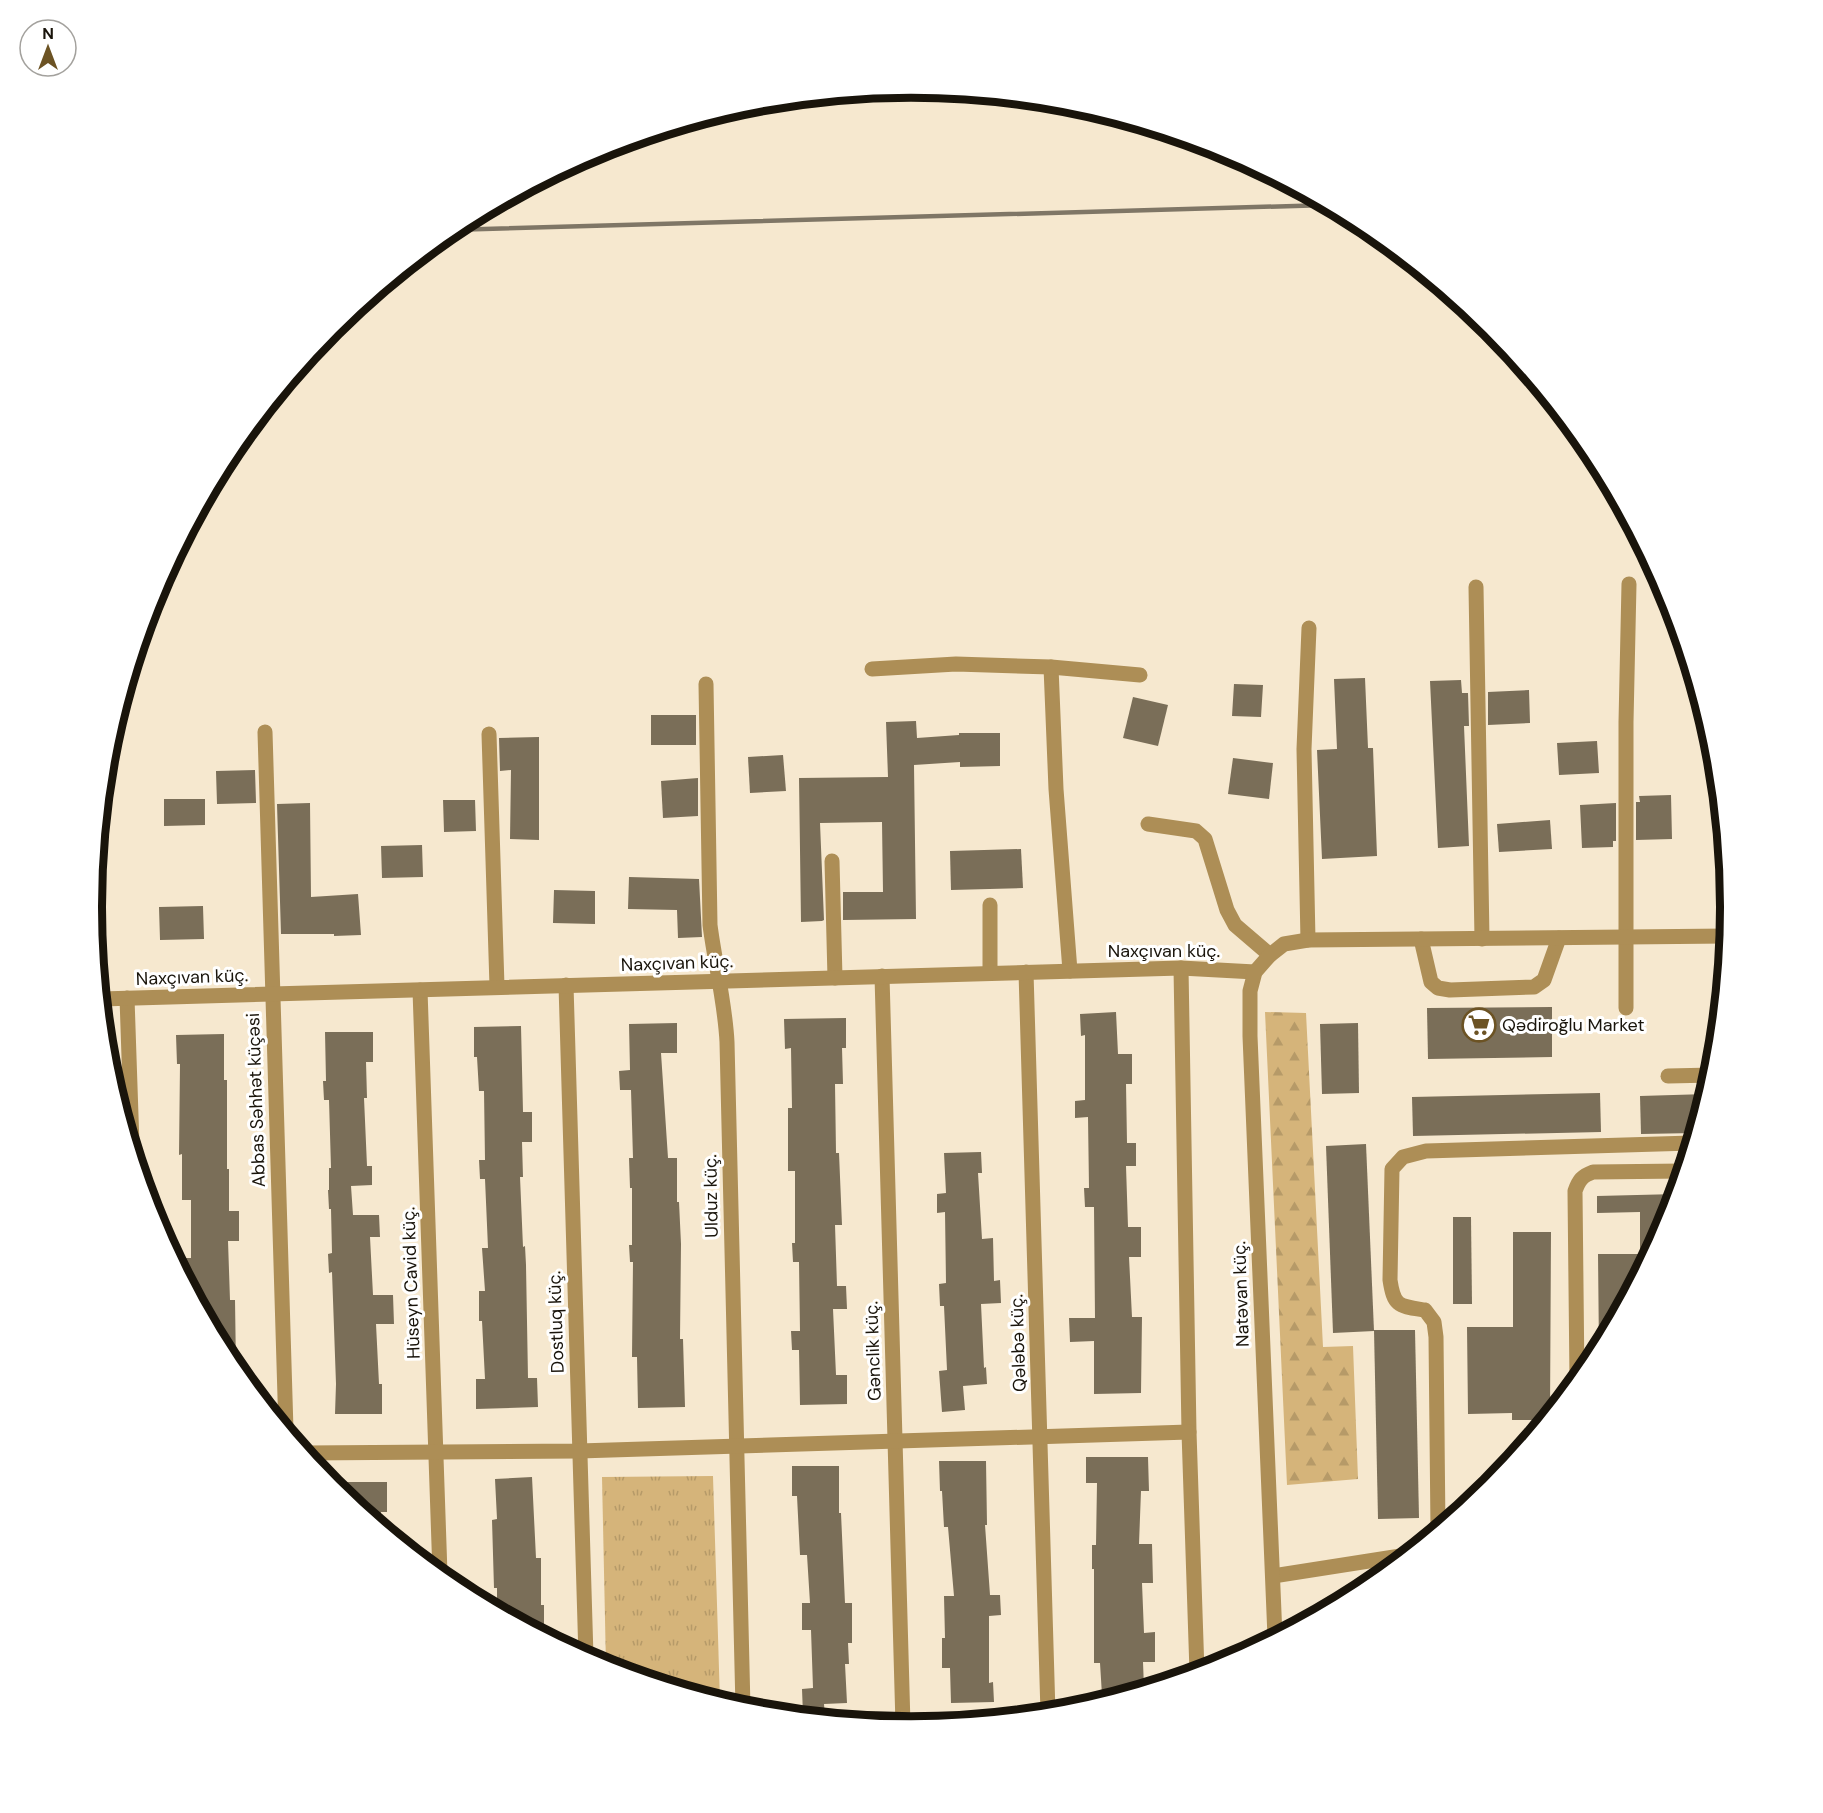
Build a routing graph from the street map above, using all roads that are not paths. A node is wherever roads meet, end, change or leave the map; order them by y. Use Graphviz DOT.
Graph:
graph roads {
  1 [pos="1629,584"];
  2 [pos="1476,587"];
  3 [pos="1309,628"];
  4 [pos="1052,667"];
  5 [pos="872,669"];
  6 [pos="1140,675"];
  7 [pos="705,684"];
  8 [pos="265,732"];
  9 [pos="489,734"];
  10 [pos="1148,824"];
  11 [pos="832,861"];
  12 [pos="990,904"];
  13 [pos="1719,936"];
  14 [pos="1558,938"];
  15 [pos="1626,938"];
  16 [pos="1421,939"];
  17 [pos="1482,939"];
  18 [pos="1308,940"];
  19 [pos="1270,955"];
  20 [pos="1181,968"];
  21 [pos="1070,971"];
  22 [pos="1026,972"];
  23 [pos="1255,972"];
  24 [pos="990,974"];
  25 [pos="882,976"];
  26 [pos="835,978"];
  27 [pos="719,981"];
  28 [pos="497,986"];
  29 [pos="566,986"];
  30 [pos="420,990"];
  31 [pos="273,994"];
  32 [pos="108,999"];
  33 [pos="128,999"];
  34 [pos="1626,1008"];
  35 [pos="1702,1075"];
  36 [pos="1668,1076"];
  37 [pos="131,1121"];
  38 [pos="1685,1143"];
  39 [pos="1676,1171"];
  40 [pos="1577,1366"];
  41 [pos="286,1418"];
  42 [pos="1189,1432"];
  43 [pos="1040,1436"];
  44 [pos="895,1440"];
  45 [pos="737,1445"];
  46 [pos="579,1451"];
  47 [pos="315,1453"];
  48 [pos="436,1453"];
  49 [pos="1438,1521"];
  50 [pos="1391,1558"];
  51 [pos="440,1563"];
  52 [pos="1273,1576"];
  53 [pos="1275,1629"];
  54 [pos="586,1647"];
  55 [pos="1197,1663"];
  56 [pos="742,1697"];
  57 [pos="1048,1704"];
  58 [pos="903,1716"];
  1 -- 15 [label="street"];
  2 -- 17 [label="street"];
  3 -- 18 [label="street"];
  4 -- 5 [label="street"];
  4 -- 6 [label="street"];
  4 -- 21 [label="street"];
  7 -- 27 [label="street, Ulduz küç."];
  8 -- 31 [label="street, Abbas Səhhət küçəsi"];
  9 -- 28 [label="street"];
  10 -- 19 [label="street"];
  11 -- 26 [label="street"];
  12 -- 24 [label="street"];
  13 -- 15 [label="street"];
  14 -- 15 [label="street"];
  14 -- 16 [label="street"];
  14 -- 17 [label="street"];
  15 -- 34 [label="street"];
  16 -- 17 [label="street"];
  16 -- 18 [label="street"];
  18 -- 19 [label="street"];
  19 -- 23 [label="street"];
  20 -- 21 [label="street, Naxçıvan küç."];
  20 -- 23 [label="street, Naxçıvan küç."];
  20 -- 42 [label="street"];
  21 -- 22 [label="street, Naxçıvan küç."];
  22 -- 24 [label="street, Naxçıvan küç."];
  22 -- 43 [label="street, Qələbə küç."];
  23 -- 52 [label="street, Natəvan küç."];
  24 -- 25 [label="street, Naxçıvan küç."];
  25 -- 26 [label="street, Naxçıvan küç."];
  25 -- 44 [label="street, Gənclik küç."];
  26 -- 27 [label="street, Naxçıvan küç."];
  27 -- 29 [label="street, Naxçıvan küç."];
  27 -- 45 [label="street, Ulduz küç."];
  28 -- 29 [label="street, Naxçıvan küç."];
  28 -- 30 [label="street, Naxçıvan küç."];
  29 -- 46 [label="street, Dostluq küç."];
  30 -- 31 [label="street, Naxçıvan küç."];
  30 -- 48 [label="street, Hüseyn Cavid küç."];
  31 -- 33 [label="street, Naxçıvan küç."];
  31 -- 41 [label="street, Abbas Səhhət küçəsi"];
  32 -- 33 [label="street, Naxçıvan küç."];
  33 -- 37 [label="street"];
  35 -- 36 [label="street"];
  38 -- 49 [label="street"];
  39 -- 40 [label="street"];
  42 -- 43 [label="street"];
  42 -- 55 [label="street"];
  43 -- 44 [label="street"];
  43 -- 57 [label="street, Qələbə küç."];
  44 -- 45 [label="street"];
  44 -- 58 [label="street, Gənclik küç."];
  45 -- 46 [label="street"];
  45 -- 56 [label="street, Ulduz küç."];
  46 -- 48 [label="street"];
  46 -- 54 [label="street, Dostluq küç."];
  47 -- 48 [label="street"];
  48 -- 51 [label="street, Hüseyn Cavid küç."];
  50 -- 52 [label="street"];
  52 -- 53 [label="street, Natəvan küç."];
}
